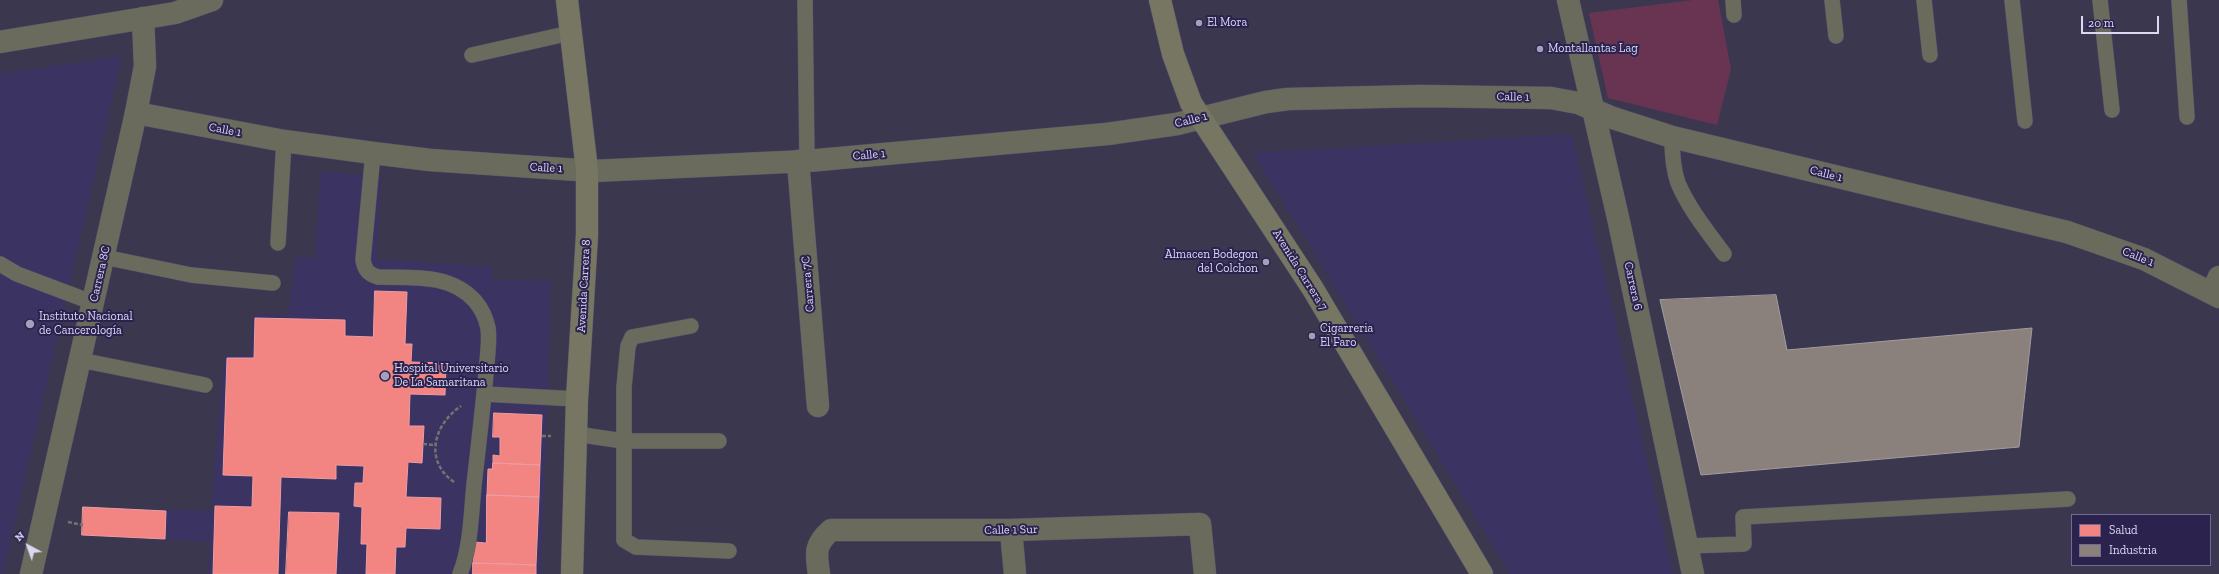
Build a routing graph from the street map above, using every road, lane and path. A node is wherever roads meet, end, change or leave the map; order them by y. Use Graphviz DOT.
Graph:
graph roads {
  1 [pos="212,0"];
  2 [pos="567,0"];
  3 [pos="805,0"];
  4 [pos="1160,0"];
  5 [pos="1568,0"];
  6 [pos="1832,0"];
  7 [pos="1924,0"];
  8 [pos="2012,0"];
  9 [pos="2100,0"];
  10 [pos="2179,0"];
  11 [pos="143,18"];
  12 [pos="570,33"];
  13 [pos="1836,36"];
  14 [pos="0,40"];
  15 [pos="1930,55"];
  16 [pos="472,56"];
  17 [pos="1592,109"];
  18 [pos="2112,110"];
  19 [pos="136,113"];
  20 [pos="2187,117"];
  21 [pos="1200,118"];
  22 [pos="2025,121"];
  23 [pos="1672,137"];
  24 [pos="284,142"];
  25 [pos="373,153"];
  26 [pos="802,161"];
  27 [pos="587,170"];
  28 [pos="278,243"];
  29 [pos="1724,254"];
  30 [pos="104,256"];
  31 [pos="0,264"];
  32 [pos="273,283"];
  33 [pos="2217,289"];
  34 [pos="94,303"];
  35 [pos="691,326"];
  36 [pos="80,360"];
  37 [pos="205,385"];
  38 [pos="484,394"];
  39 [pos="577,399"];
  40 [pos="463,405"];
  41 [pos="818,406"];
  42 [pos="576,434"];
  43 [pos="542,436"];
  44 [pos="551,436"];
  45 [pos="623,441"];
  46 [pos="719,441"];
  47 [pos="423,444"];
  48 [pos="434,445"];
  49 [pos="474,487"];
  50 [pos="2068,499"];
  51 [pos="1011,530"];
  52 [pos="1687,546"];
  53 [pos="729,551"];
  54 [pos="31,574"];
  55 [pos="460,574"];
  56 [pos="572,574"];
  57 [pos="819,574"];
  58 [pos="1015,574"];
  59 [pos="1205,574"];
  60 [pos="1482,574"];
  61 [pos="1693,574"];
  1 -- 11 [label="street"];
  2 -- 12 [label="main road, Avenida Carrera 8"];
  3 -- 26 [label="lane"];
  4 -- 21 [label="main road, Avenida Carrera 7"];
  5 -- 17 [label="street, Carrera 6"];
  6 -- 13 [label="lane"];
  7 -- 15 [label="lane"];
  8 -- 22 [label="lane"];
  9 -- 18 [label="lane"];
  10 -- 20 [label="lane"];
  11 -- 14 [label="street"];
  11 -- 19 [label="street, Carrera 8C"];
  12 -- 16 [label="lane"];
  12 -- 27 [label="main road, Avenida Carrera 8"];
  17 -- 21 [label="street, Calle 1"];
  17 -- 23 [label="street, Calle 1"];
  17 -- 52 [label="street, Carrera 6"];
  19 -- 24 [label="street, Calle 1"];
  19 -- 30 [label="street, Carrera 8C"];
  21 -- 26 [label="street, Calle 1"];
  21 -- 60 [label="main road, Avenida Carrera 7"];
  23 -- 29 [label="lane"];
  23 -- 33 [label="street, Calle 1"];
  24 -- 25 [label="street, Calle 1"];
  24 -- 28 [label="lane"];
  25 -- 27 [label="street, Calle 1"];
  25 -- 38 [label="lane"];
  26 -- 27 [label="street, Calle 1"];
  26 -- 41 [label="street, Carrera 7C"];
  27 -- 39 [label="main road, Avenida Carrera 8"];
  30 -- 32 [label="lane"];
  30 -- 34 [label="street, Carrera 8C"];
  31 -- 34 [label="lane"];
  34 -- 36 [label="street, Carrera 8C"];
  35 -- 45 [label="lane"];
  36 -- 37 [label="lane"];
  36 -- 54 [label="street, Carrera 8C"];
  38 -- 39 [label="lane"];
  38 -- 49 [label="lane"];
  39 -- 42 [label="main road, Avenida Carrera 8"];
  40 -- 48 [label="path"];
  42 -- 45 [label="lane"];
  42 -- 56 [label="main road, Avenida Carrera 8"];
  43 -- 44 [label="path"];
  45 -- 46 [label="lane"];
  45 -- 53 [label="lane"];
  47 -- 48 [label="path"];
  48 -- 49 [label="path"];
  49 -- 55 [label="lane"];
  50 -- 52 [label="lane"];
  51 -- 57 [label="street, Calle 1 Sur"];
  51 -- 58 [label="street"];
  51 -- 59 [label="street, Calle 1 Sur"];
  52 -- 61 [label="street, Carrera 6"];
}
